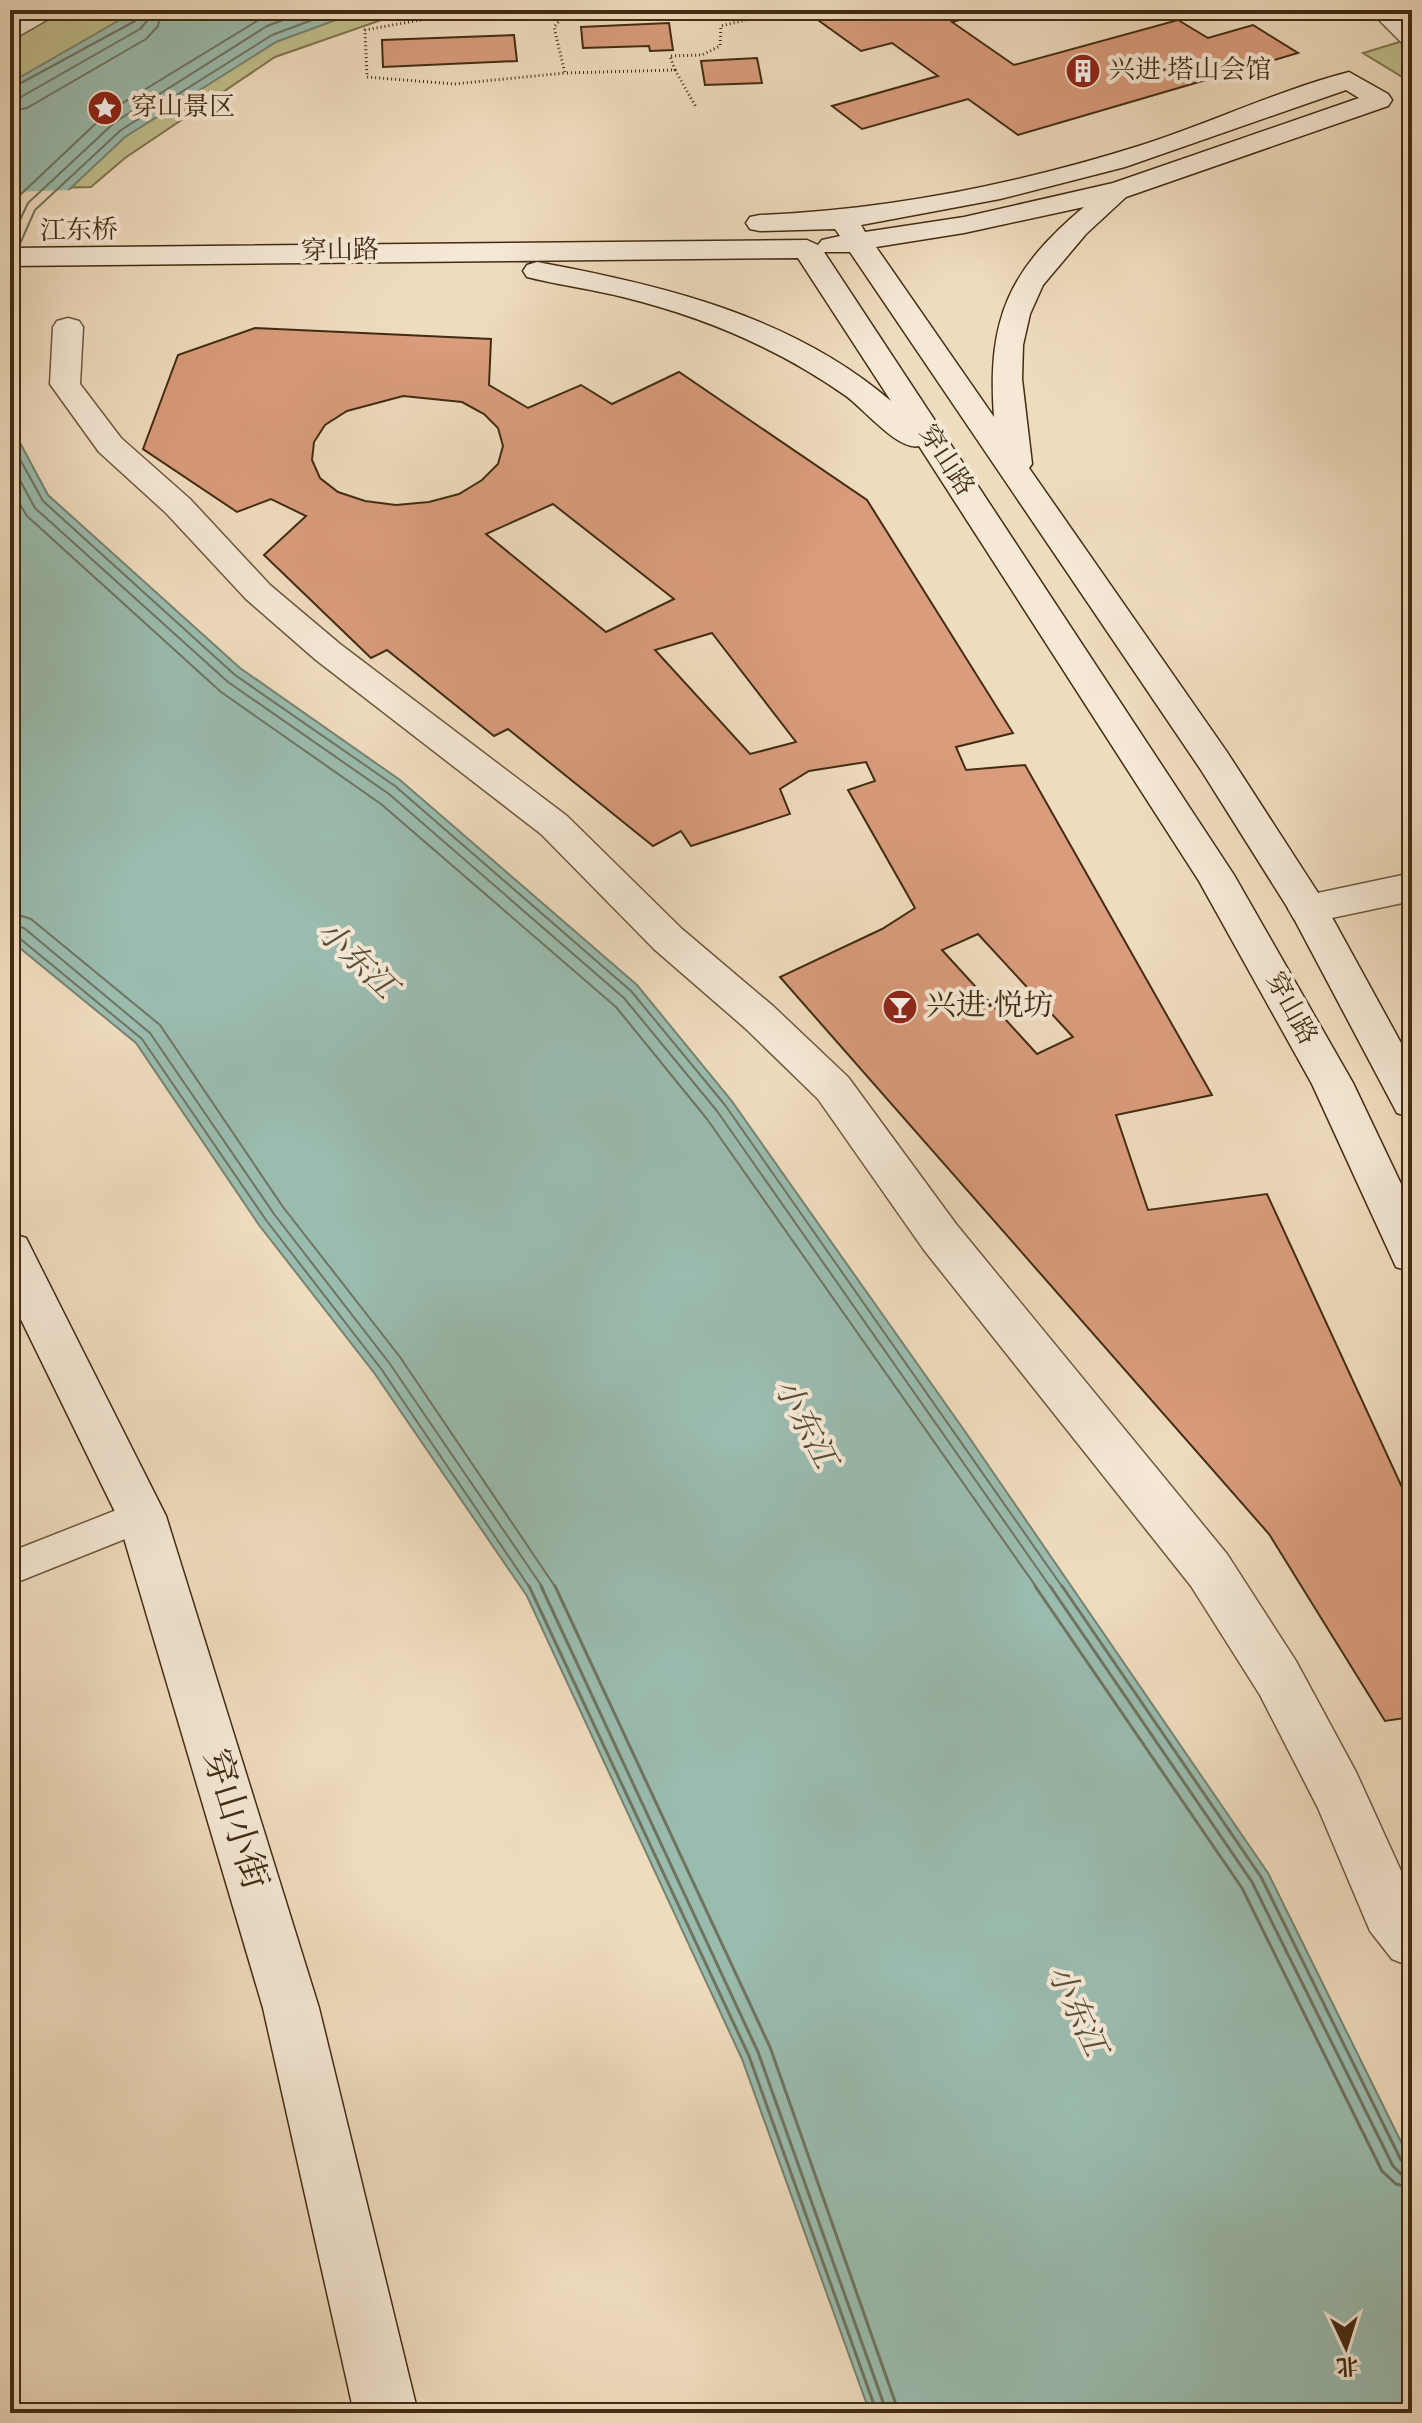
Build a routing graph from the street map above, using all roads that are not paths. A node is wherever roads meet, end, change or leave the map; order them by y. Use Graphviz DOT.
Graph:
graph roads {
  1 [pos="52,10"];
  2 [pos="1381,10"];
  3 [pos="10,33"];
  4 [pos="1412,39"];
  5 [pos="1121,190"];
  6 [pos="851,231"];
  7 [pos="10,232"];
  8 [pos="798,236"];
  9 [pos="143,243"];
  10 [pos="415,251"];
  11 [pos="10,257"];
  12 [pos="68,327"];
  13 [pos="956,477"];
  14 [pos="1018,479"];
  15 [pos="1412,887"];
  16 [pos="1308,909"];
  17 [pos="1412,1102"];
  18 [pos="10,1251"];
  19 [pos="1412,1254"];
  20 [pos="142,1516"];
  21 [pos="10,1569"];
  22 [pos="1412,1939"];
  23 [pos="386,2413"];
  1 -- 3 [label="main road"];
  2 -- 4 [label="main road"];
  5 -- 6 [label="main road"];
  5 -- 6 [label="main road"];
  5 -- 14 [label="main road"];
  6 -- 8 [label="main road, 穿山路"];
  6 -- 14 [label="main road, 穿山路"];
  7 -- 9 [label="main road, 江东桥"];
  8 -- 9 [label="main road, 穿山路"];
  8 -- 10 [label="main road, 穿山路"];
  8 -- 13 [label="main road, 穿山路"];
  9 -- 10 [label="main road, 穿山路"];
  9 -- 11 [label="main road, 江东桥"];
  10 -- 13 [label="main road"];
  12 -- 22 [label="main road"];
  13 -- 19 [label="main road, 穿山路"];
  14 -- 16 [label="main road, 穿山路"];
  15 -- 16 [label="main road"];
  16 -- 17 [label="main road, 穿山路"];
  18 -- 20 [label="main road, 穿山小街"];
  20 -- 21 [label="lane"];
  20 -- 23 [label="main road, 穿山小街"];
}
